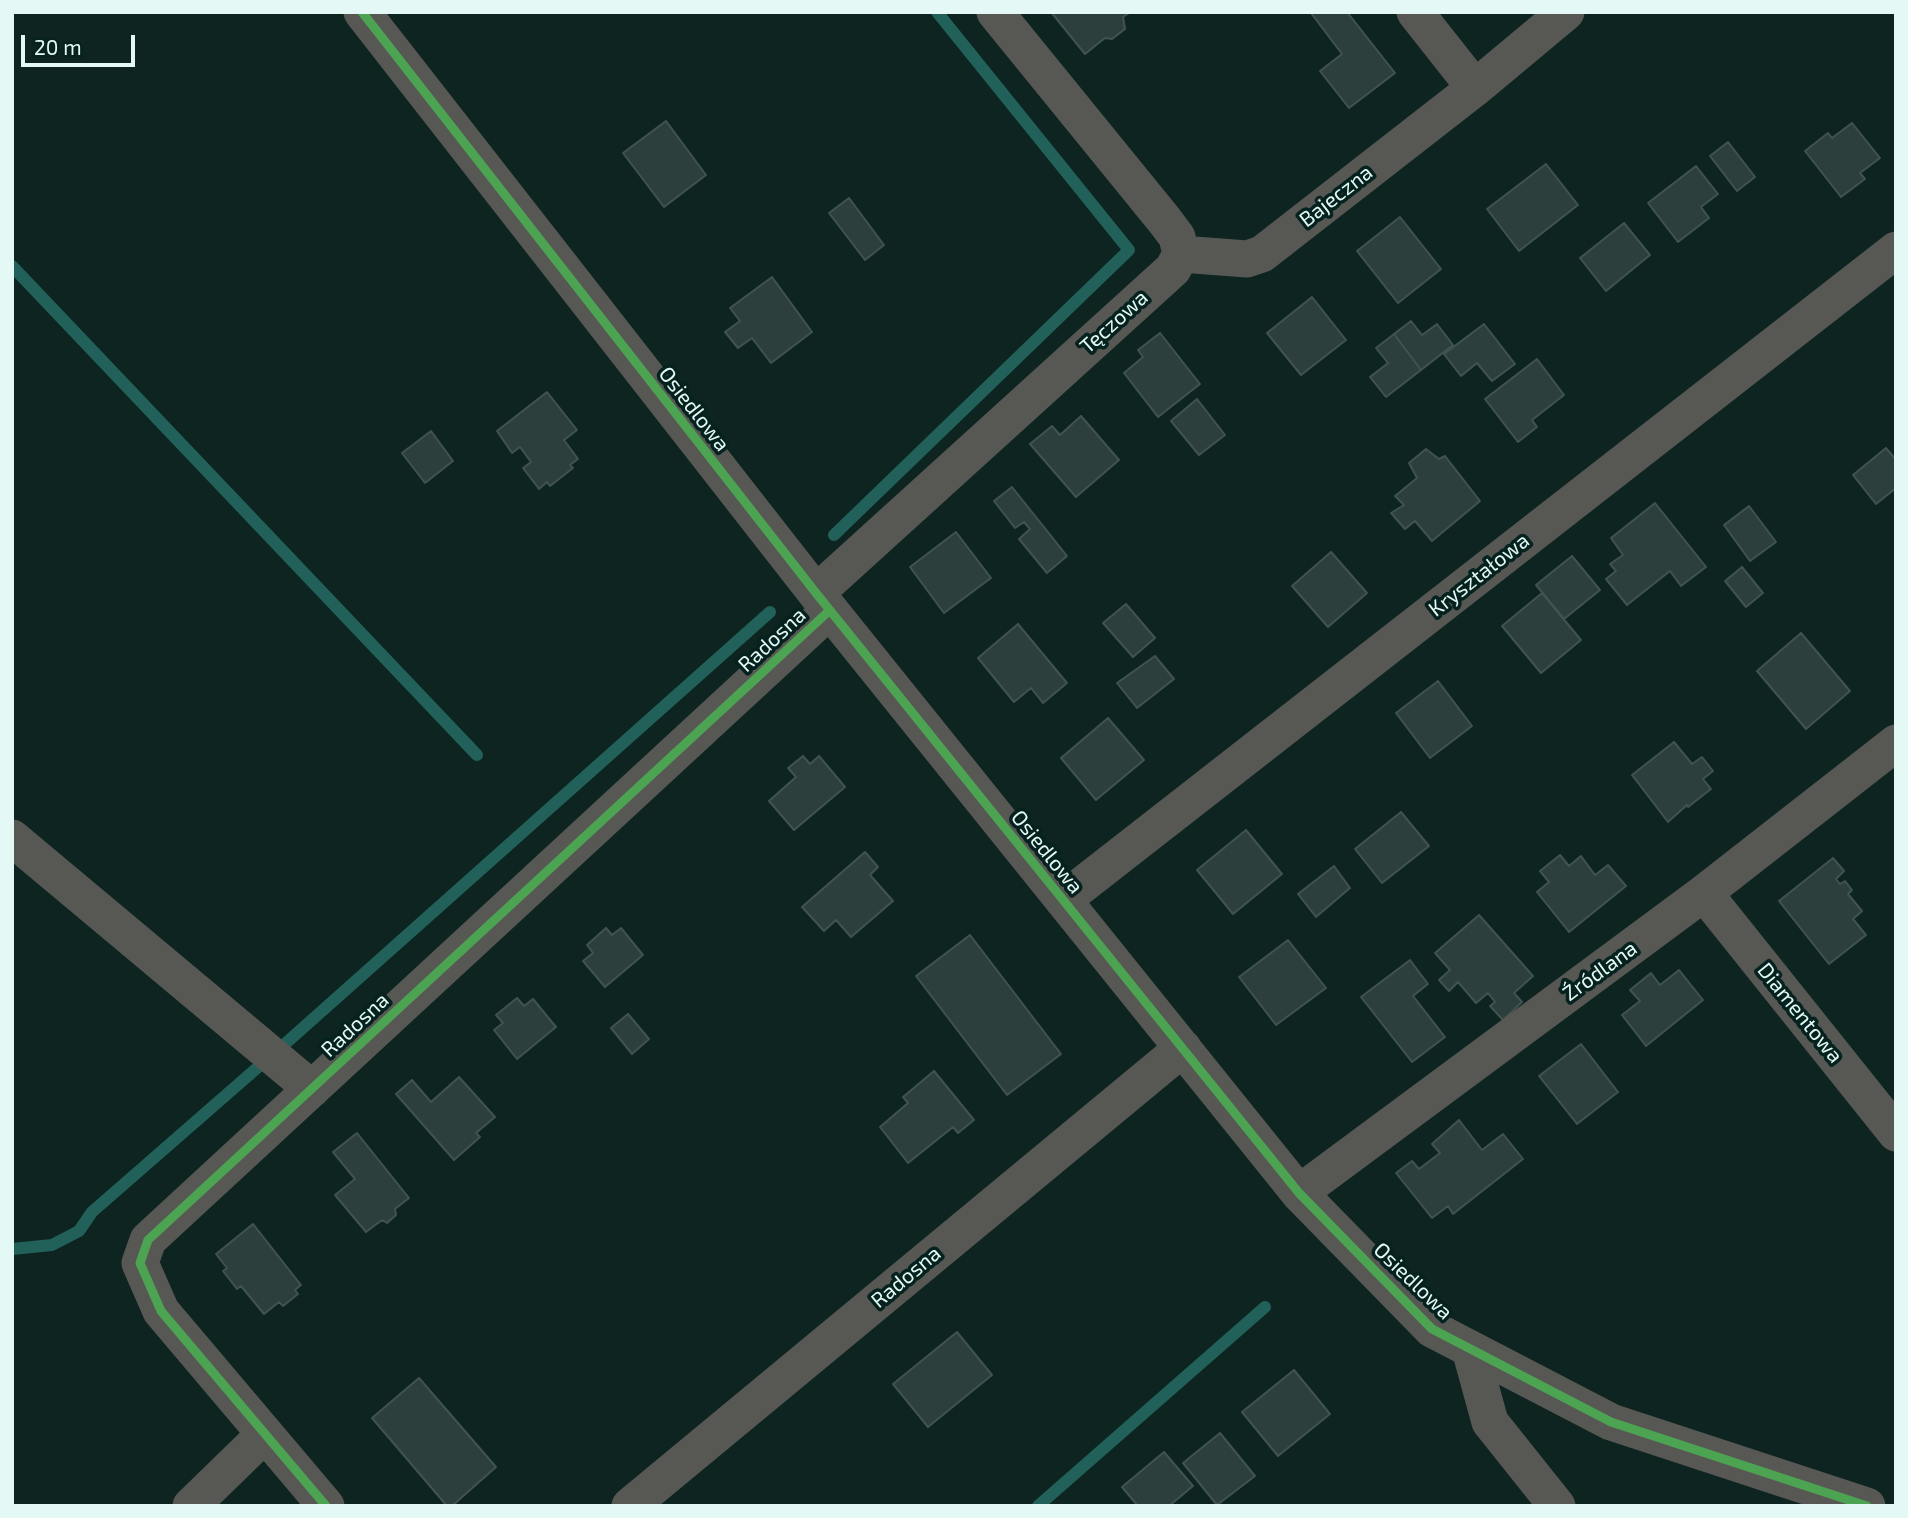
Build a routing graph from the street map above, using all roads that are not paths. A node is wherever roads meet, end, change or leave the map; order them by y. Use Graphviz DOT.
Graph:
graph roads {
  1 [pos="362,12"];
  2 [pos="995,12"];
  3 [pos="1416,12"];
  4 [pos="1566,12"];
  5 [pos="1475,88"];
  6 [pos="1896,250"];
  7 [pos="1181,254"];
  8 [pos="823,602"];
  9 [pos="1896,743"];
  10 [pos="12,838"];
  11 [pos="1704,893"];
  12 [pos="1063,900"];
  13 [pos="1182,1048"];
  14 [pos="312,1089"];
  15 [pos="1896,1133"];
  16 [pos="1299,1193"];
  17 [pos="1470,1349"];
  18 [pos="265,1434"];
  19 [pos="191,1506"];
  20 [pos="326,1506"];
  21 [pos="630,1506"];
  22 [pos="1557,1506"];
  23 [pos="1867,1506"];
  1 -- 8 [label="street, Osiedlowa"];
  2 -- 7 [label="street"];
  3 -- 5 [label="street"];
  4 -- 5 [label="street, Bajeczna"];
  5 -- 7 [label="street, Bajeczna"];
  6 -- 12 [label="street, Kryształowa"];
  7 -- 8 [label="street, Tęczowa"];
  8 -- 12 [label="street, Osiedlowa"];
  8 -- 14 [label="street, Radosna"];
  9 -- 11 [label="street, Źródlana"];
  10 -- 14 [label="street"];
  11 -- 15 [label="street, Diamentowa"];
  11 -- 16 [label="street, Źródlana"];
  12 -- 13 [label="street, Osiedlowa"];
  13 -- 16 [label="street, Osiedlowa"];
  13 -- 21 [label="street, Radosna"];
  14 -- 18 [label="street, Radosna"];
  16 -- 17 [label="street, Osiedlowa"];
  17 -- 22 [label="street"];
  17 -- 23 [label="street, Osiedlowa"];
  18 -- 19 [label="street"];
  18 -- 20 [label="street, Radosna"];
}
